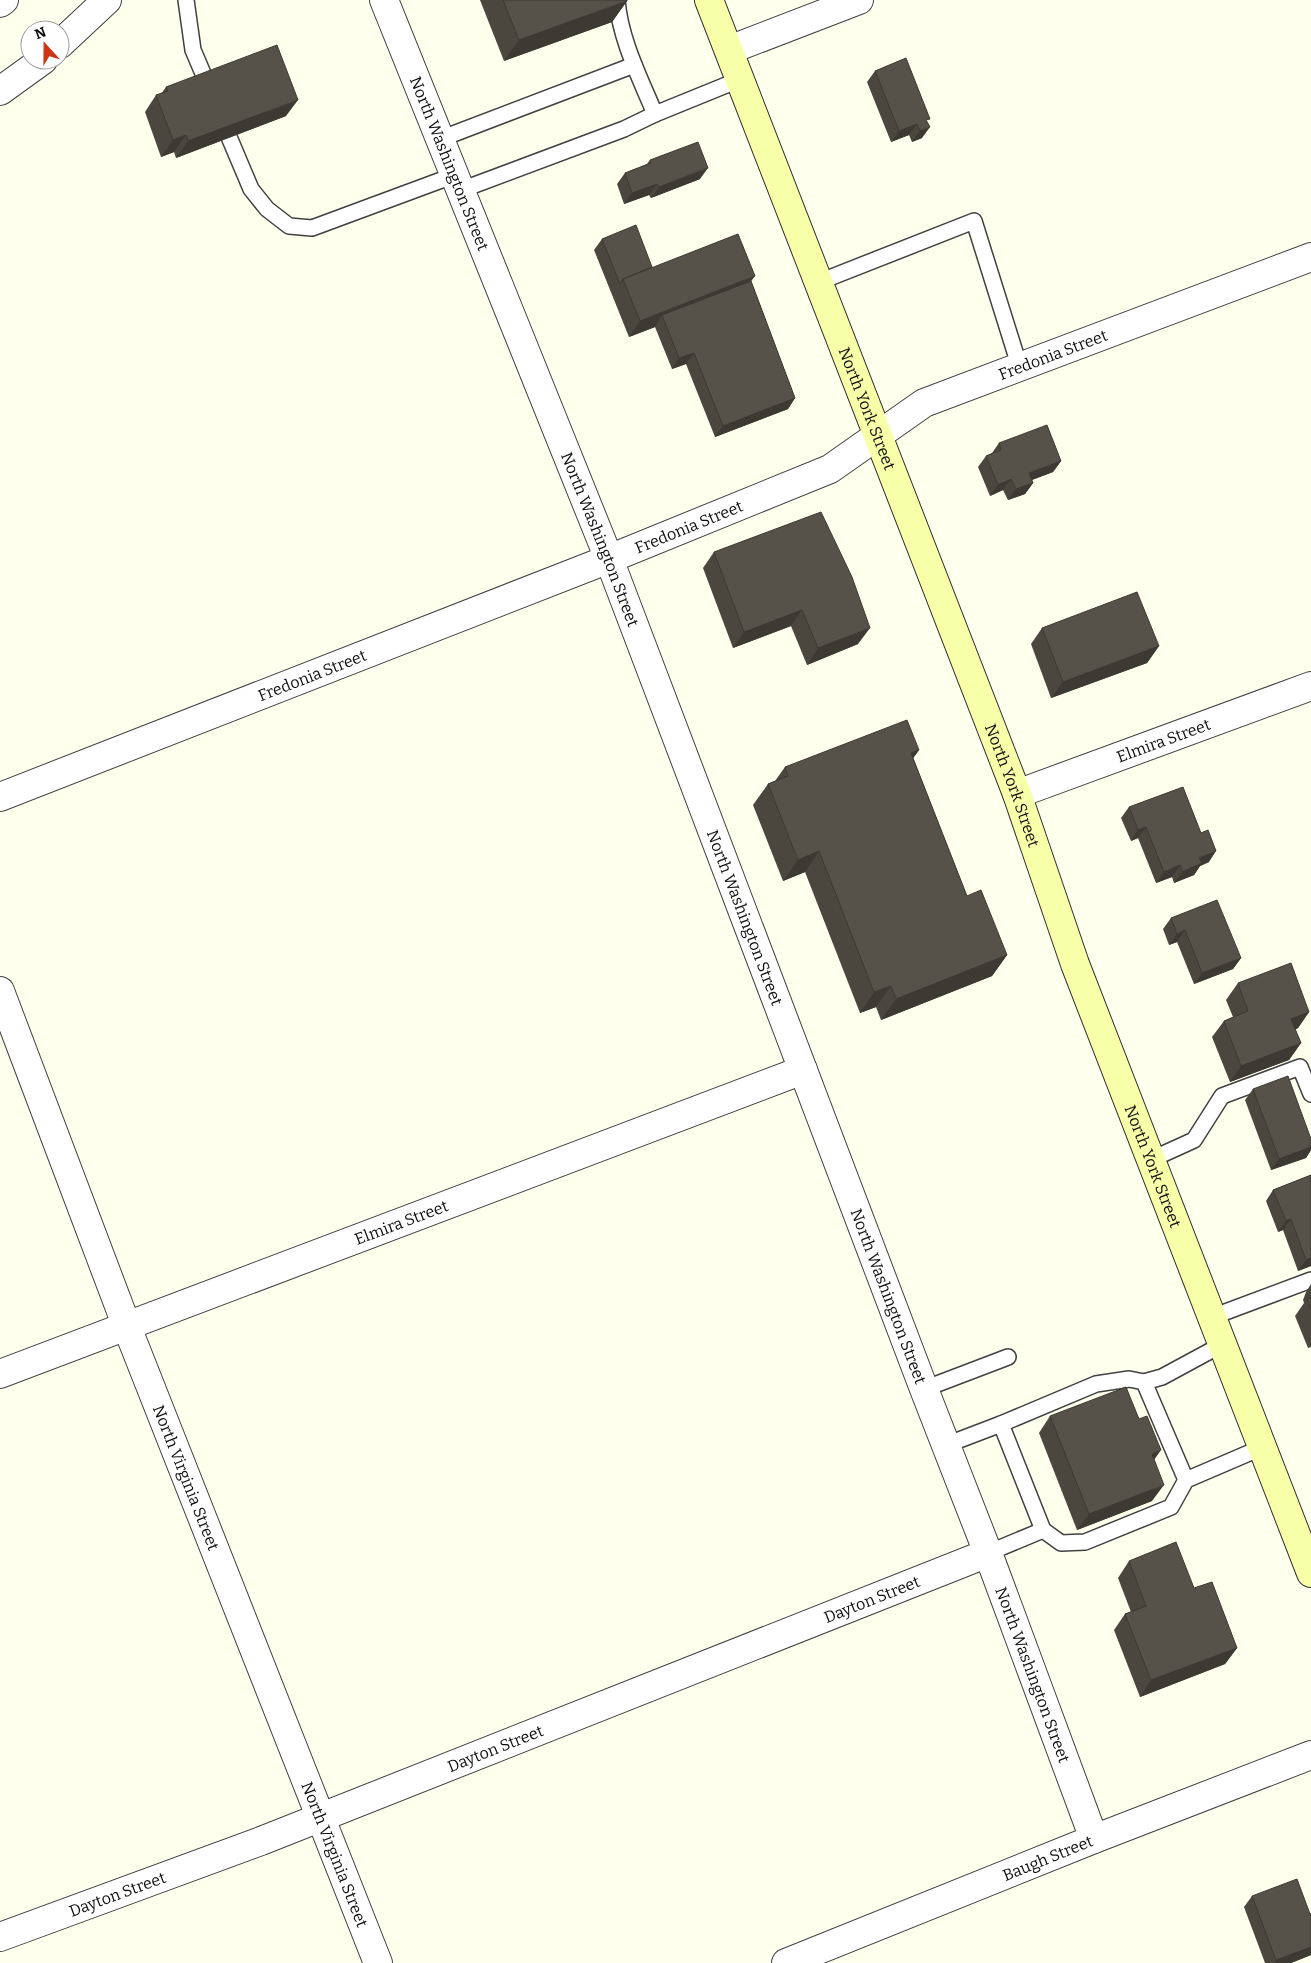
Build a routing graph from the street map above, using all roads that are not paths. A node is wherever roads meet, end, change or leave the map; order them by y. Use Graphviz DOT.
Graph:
graph roads {
  1 [pos="4,0"];
  2 [pos="107,0"];
  3 [pos="186,0"];
  4 [pos="384,0"];
  5 [pos="617,0"];
  6 [pos="709,0"];
  7 [pos="859,0"];
  8 [pos="0,3"];
  9 [pos="70,35"];
  10 [pos="729,50"];
  11 [pos="634,65"];
  12 [pos="32,70"];
  13 [pos="741,79"];
  14 [pos="0,91"];
  15 [pos="655,114"];
  16 [pos="440,139"];
  17 [pos="458,182"];
  18 [pos="1311,257"];
  19 [pos="819,282"];
  20 [pos="1020,368"];
  21 [pos="878,434"];
  22 [pos="609,559"];
  23 [pos="1311,686"];
  24 [pos="1017,794"];
  25 [pos="0,797"];
  26 [pos="0,991"];
  27 [pos="803,1070"];
  28 [pos="1311,1094"];
  29 [pos="1150,1160"];
  30 [pos="1311,1280"];
  31 [pos="1212,1317"];
  32 [pos="127,1327"];
  33 [pos="1223,1344"];
  34 [pos="1008,1357"];
  35 [pos="0,1374"];
  36 [pos="1144,1382"];
  37 [pos="924,1388"];
  38 [pos="1001,1424"];
  39 [pos="946,1445"];
  40 [pos="1263,1447"];
  41 [pos="1186,1480"];
  42 [pos="1303,1528"];
  43 [pos="1043,1530"];
  44 [pos="988,1553"];
  45 [pos="1311,1573"];
  46 [pos="1311,1755"];
  47 [pos="320,1817"];
  48 [pos="1094,1839"];
  49 [pos="0,1936"];
  50 [pos="378,1963"];
  51 [pos="786,1963"];
  1 -- 8 [label="street"];
  2 -- 9 [label="street"];
  3 -- 17 [label="lane"];
  4 -- 16 [label="street, North Washington Street"];
  5 -- 11 [label="lane"];
  6 -- 10 [label="main road, North York Street"];
  7 -- 10 [label="street"];
  10 -- 13 [label="main road, North York Street"];
  11 -- 15 [label="lane"];
  11 -- 16 [label="lane"];
  12 -- 14 [label="street"];
  13 -- 15 [label="lane"];
  13 -- 19 [label="main road, North York Street"];
  15 -- 17 [label="lane"];
  16 -- 17 [label="street, North Washington Street"];
  17 -- 22 [label="street, North Washington Street"];
  18 -- 20 [label="street, Fredonia Street"];
  19 -- 20 [label="lane"];
  19 -- 21 [label="main road, North York Street"];
  20 -- 21 [label="street, Fredonia Street"];
  21 -- 22 [label="street, Fredonia Street"];
  21 -- 24 [label="main road, North York Street"];
  22 -- 25 [label="street, Fredonia Street"];
  22 -- 27 [label="street, North Washington Street"];
  23 -- 24 [label="street, Elmira Street"];
  24 -- 29 [label="main road, North York Street"];
  26 -- 32 [label="street, North Virginia Street"];
  27 -- 32 [label="street, Elmira Street"];
  27 -- 37 [label="street, North Washington Street"];
  28 -- 29 [label="lane"];
  29 -- 31 [label="main road, North York Street"];
  30 -- 31 [label="lane"];
  31 -- 33 [label="main road, North York Street"];
  32 -- 35 [label="street, Elmira Street"];
  32 -- 47 [label="street, North Virginia Street"];
  33 -- 36 [label="lane"];
  33 -- 40 [label="main road, North York Street"];
  34 -- 37 [label="lane"];
  36 -- 38 [label="lane"];
  36 -- 41 [label="lane"];
  37 -- 39 [label="street, North Washington Street"];
  38 -- 39 [label="lane"];
  38 -- 43 [label="lane"];
  39 -- 44 [label="street, North Washington Street"];
  40 -- 41 [label="lane"];
  40 -- 42 [label="main road, North York Street"];
  41 -- 43 [label="lane"];
  42 -- 45 [label="main road, North York Street"];
  43 -- 44 [label="lane"];
  44 -- 47 [label="street, Dayton Street"];
  44 -- 48 [label="street, North Washington Street"];
  46 -- 48 [label="street, Baugh Street"];
  47 -- 49 [label="street, Dayton Street"];
  47 -- 50 [label="street, North Virginia Street"];
  48 -- 51 [label="street, Baugh Street"];
}
